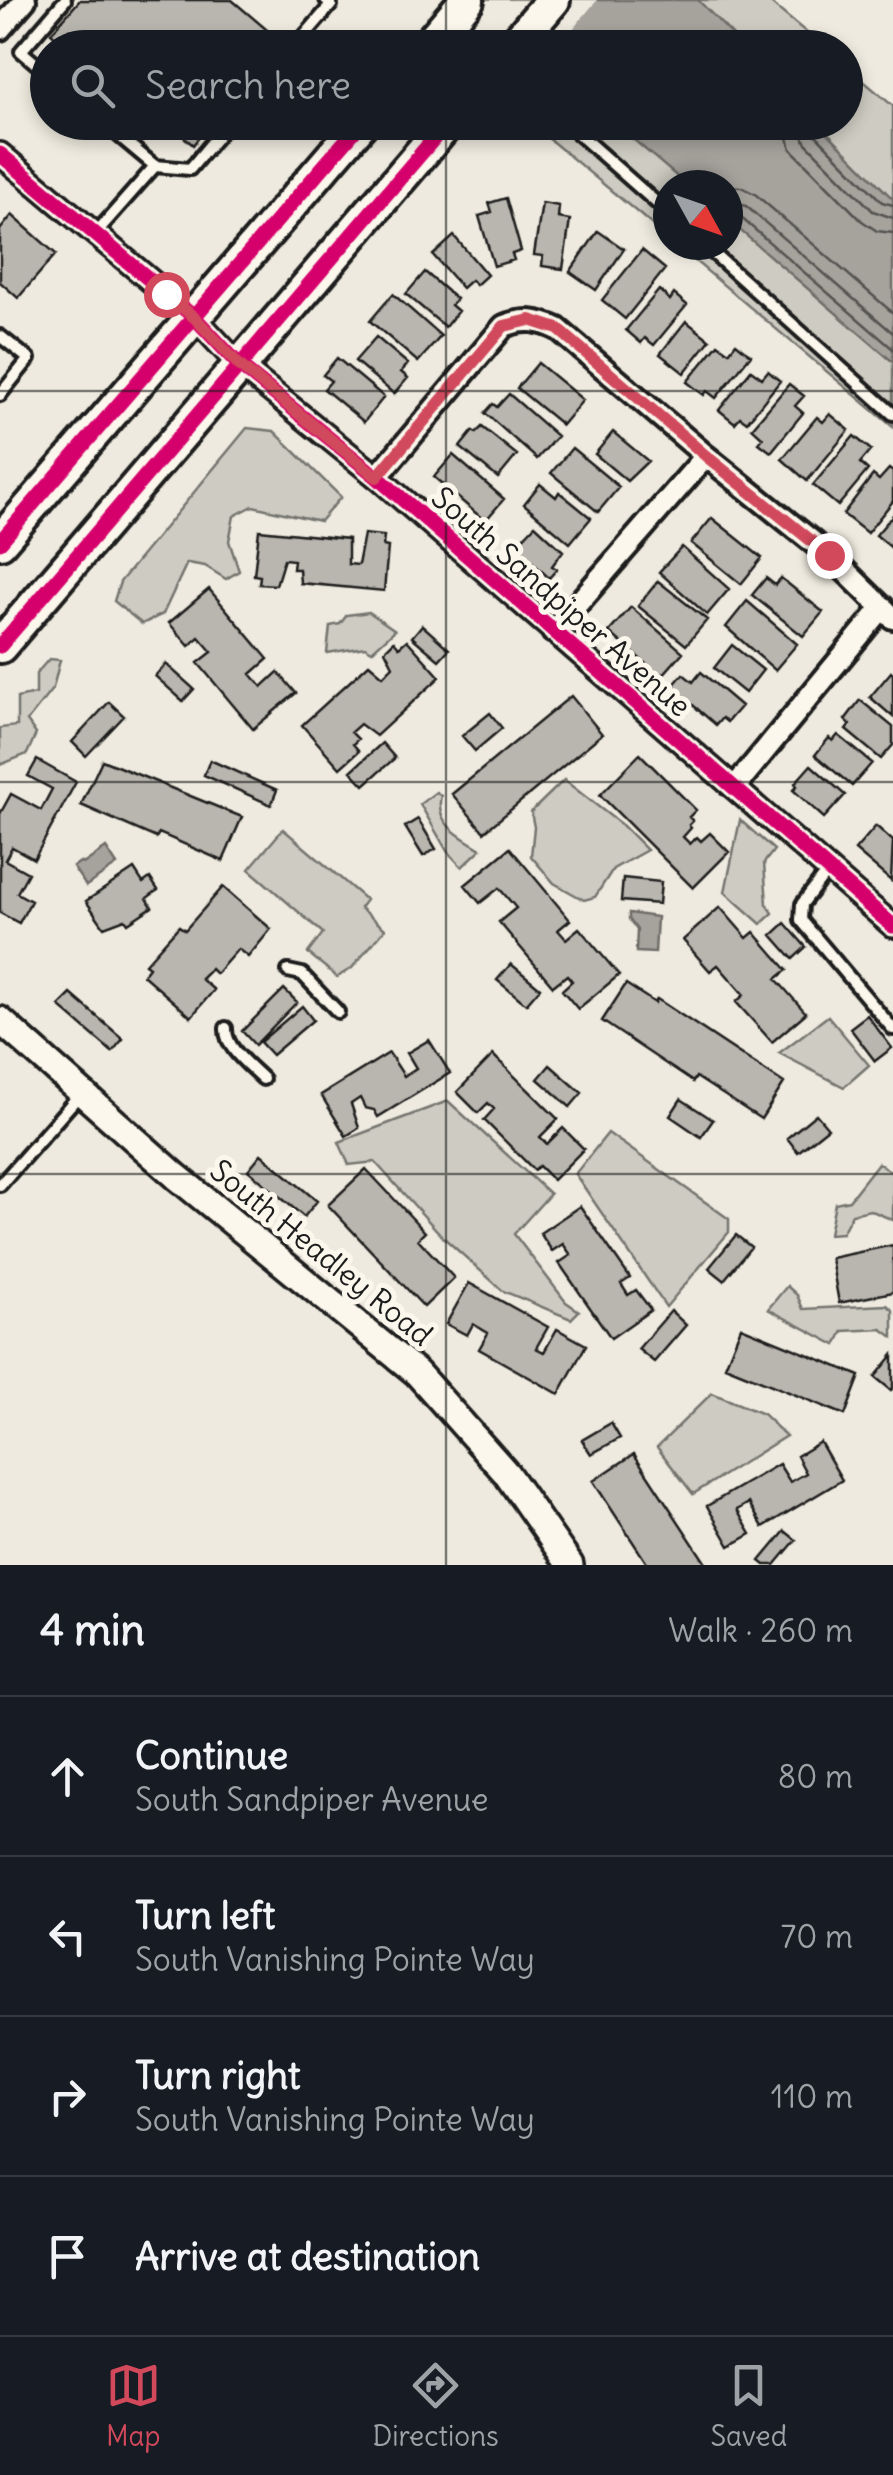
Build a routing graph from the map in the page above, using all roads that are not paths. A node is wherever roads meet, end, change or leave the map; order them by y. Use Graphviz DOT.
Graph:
graph roads {
  1 [pos="25,0"];
  2 [pos="65,0"];
  3 [pos="326,0"];
  4 [pos="553,0"];
  5 [pos="457,3"];
  6 [pos="0,29"];
  7 [pos="39,30"];
  8 [pos="309,30"];
  9 [pos="438,30"];
  10 [pos="527,30"];
  11 [pos="30,41"];
  12 [pos="30,59"];
  13 [pos="123,140"];
  14 [pos="215,140"];
  15 [pos="347,140"];
  16 [pos="433,140"];
  17 [pos="586,140"];
  18 [pos="0,154"];
  19 [pos="155,166"];
  20 [pos="653,200"];
  21 [pos="95,234"];
  22 [pos="721,260"];
  23 [pos="195,318"];
  24 [pos="0,336"];
  25 [pos="240,366"];
  26 [pos="0,395"];
  27 [pos="893,414"];
  28 [pos="706,456"];
  29 [pos="377,477"];
  30 [pos="0,542"];
  31 [pos="888,612"];
  32 [pos="553,632"];
  33 [pos="0,646"];
  34 [pos="734,788"];
  35 [pos="828,870"];
  36 [pos="893,926"];
  37 [pos="288,970"];
  38 [pos="338,1012"];
  39 [pos="0,1020"];
  40 [pos="226,1028"];
  41 [pos="893,1029"];
  42 [pos="262,1079"];
  43 [pos="82,1092"];
  44 [pos="0,1185"];
  45 [pos="570,1565"];
  1 -- 6 [label="street"];
  2 -- 7 [label="lane"];
  3 -- 8 [label="lane"];
  4 -- 10 [label="main road"];
  5 -- 9 [label="main road"];
  11 -- 12 [label="lane"];
  13 -- 19 [label="lane"];
  14 -- 19 [label="lane"];
  15 -- 23 [label="main road"];
  16 -- 25 [label="main road"];
  17 -- 20 [label="lane"];
  18 -- 21 [label="street, South Sandpiper Avenue"];
  19 -- 21 [label="lane"];
  21 -- 23 [label="street, South Sandpiper Avenue"];
  22 -- 27 [label="lane"];
  23 -- 25 [label="street, South Sandpiper Avenue"];
  23 -- 30 [label="main road"];
  24 -- 26 [label="lane"];
  25 -- 29 [label="street, South Sandpiper Avenue"];
  25 -- 33 [label="main road"];
  28 -- 29 [label="street"];
  28 -- 31 [label="street"];
  28 -- 32 [label="street"];
  29 -- 32 [label="street, South Sandpiper Avenue"];
  31 -- 34 [label="street"];
  32 -- 34 [label="street, South Sandpiper Avenue"];
  34 -- 35 [label="street, South Sandpiper Avenue"];
  35 -- 36 [label="street, South Sandpiper Avenue"];
  35 -- 41 [label="lane"];
  37 -- 38 [label="lane"];
  39 -- 43 [label="street, South Headley Road"];
  40 -- 42 [label="lane"];
  43 -- 44 [label="lane"];
  43 -- 45 [label="street, South Headley Road"];
}
